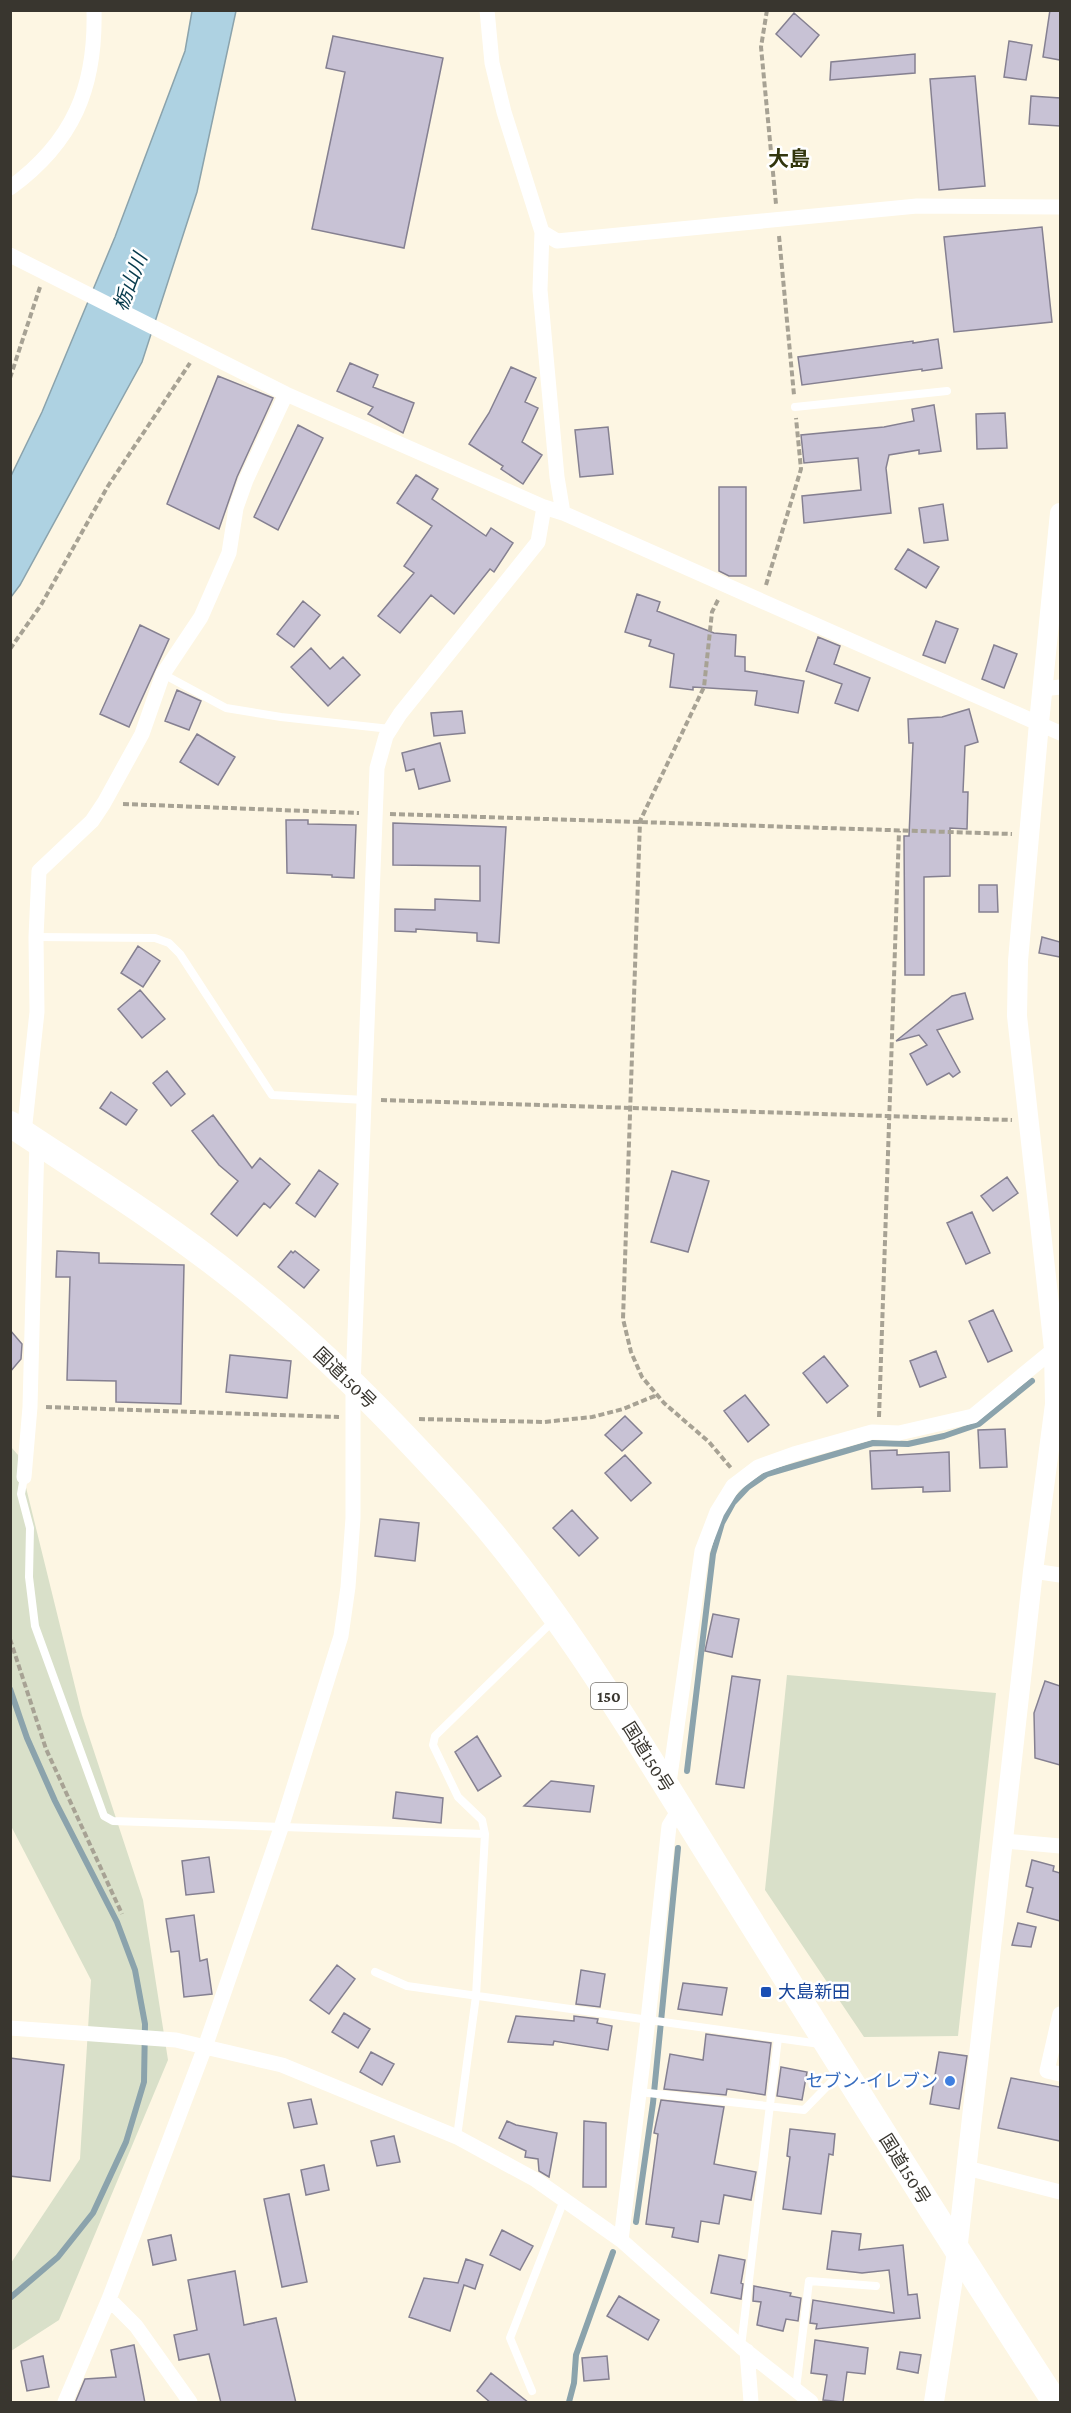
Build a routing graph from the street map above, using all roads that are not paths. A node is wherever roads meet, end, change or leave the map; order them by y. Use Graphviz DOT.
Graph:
graph roads {
  1 [pos="94,10"];
  2 [pos="487,10"];
  3 [pos="10,188"];
  4 [pos="1060,207"];
  5 [pos="542,232"];
  6 [pos="10,255"];
  7 [pos="947,392"];
  8 [pos="286,394"];
  9 [pos="795,407"];
  10 [pos="544,507"];
  11 [pos="563,513"];
  12 [pos="1060,513"];
  13 [pos="164,674"];
  14 [pos="1052,688"];
  15 [pos="1039,723"];
  16 [pos="390,729"];
  17 [pos="1060,733"];
  18 [pos="36,937"];
  19 [pos="365,1100"];
  20 [pos="24,1133"];
  21 [pos="1057,1347"];
  22 [pos="353,1385"];
  23 [pos="24,1476"];
  24 [pos="1033,1571"];
  25 [pos="1060,1575"];
  26 [pos="555,1619"];
  27 [pos="674,1799"];
  28 [pos="281,1828"];
  29 [pos="485,1834"];
  30 [pos="1005,1841"];
  31 [pos="1060,1846"];
  32 [pos="375,1972"];
  33 [pos="476,1995"];
  34 [pos="1060,2014"];
  35 [pos="648,2020"];
  36 [pos="10,2028"];
  37 [pos="778,2038"];
  38 [pos="828,2045"];
  39 [pos="205,2047"];
  40 [pos="843,2069"];
  41 [pos="1060,2074"];
  42 [pos="639,2092"];
  43 [pos="770,2105"];
  44 [pos="457,2137"];
  45 [pos="967,2168"];
  46 [pos="1060,2192"];
  47 [pos="564,2200"];
  48 [pos="621,2240"];
  49 [pos="957,2252"];
  50 [pos="876,2286"];
  51 [pos="108,2300"];
  52 [pos="744,2349"];
  53 [pos="795,2389"];
  54 [pos="532,2391"];
  55 [pos="65,2403"];
  56 [pos="190,2403"];
  57 [pos="751,2403"];
  58 [pos="812,2403"];
  59 [pos="934,2403"];
  60 [pos="1054,2403"];
  1 -- 3 [label="street"];
  2 -- 5 [label="street"];
  4 -- 5 [label="street"];
  5 -- 11 [label="street"];
  6 -- 8 [label="street"];
  7 -- 9 [label="lane"];
  8 -- 10 [label="street"];
  8 -- 13 [label="street"];
  10 -- 11 [label="street"];
  10 -- 16 [label="street"];
  11 -- 15 [label="street"];
  12 -- 14 [label="street"];
  13 -- 16 [label="lane"];
  13 -- 18 [label="street"];
  14 -- 15 [label="street"];
  15 -- 17 [label="street"];
  15 -- 21 [label="street"];
  16 -- 19 [label="street"];
  18 -- 19 [label="lane"];
  18 -- 20 [label="street"];
  19 -- 22 [label="street"];
  20 -- 22 [label="highway, 国道150号 / 150"];
  20 -- 23 [label="street"];
  21 -- 24 [label="street"];
  21 -- 27 [label="street"];
  22 -- 26 [label="highway, 国道150号 / 150"];
  22 -- 28 [label="street"];
  23 -- 28 [label="lane"];
  24 -- 25 [label="street"];
  24 -- 30 [label="street"];
  26 -- 27 [label="highway, 国道150号 / 150"];
  26 -- 29 [label="lane"];
  27 -- 35 [label="street"];
  27 -- 38 [label="highway, 国道150号 / 150"];
  28 -- 29 [label="lane"];
  28 -- 39 [label="street"];
  29 -- 33 [label="lane"];
  30 -- 31 [label="street"];
  30 -- 45 [label="street"];
  32 -- 33 [label="lane"];
  33 -- 35 [label="lane"];
  33 -- 44 [label="lane"];
  34 -- 41 [label="street"];
  35 -- 37 [label="lane"];
  35 -- 42 [label="street"];
  36 -- 39 [label="street"];
  37 -- 38 [label="lane"];
  37 -- 43 [label="lane"];
  38 -- 40 [label="highway, 国道150号 / 150"];
  39 -- 44 [label="street"];
  39 -- 51 [label="street"];
  40 -- 43 [label="lane"];
  40 -- 49 [label="highway, 国道150号 / 150"];
  42 -- 43 [label="lane"];
  42 -- 48 [label="street"];
  43 -- 52 [label="lane"];
  44 -- 47 [label="street"];
  45 -- 46 [label="street"];
  45 -- 49 [label="street"];
  47 -- 48 [label="street"];
  47 -- 54 [label="lane"];
  48 -- 52 [label="street"];
  49 -- 59 [label="street"];
  49 -- 60 [label="highway, 国道150号 / 150"];
  50 -- 53 [label="lane"];
  51 -- 55 [label="street"];
  51 -- 56 [label="street"];
  52 -- 53 [label="street"];
  52 -- 57 [label="street"];
  53 -- 58 [label="street"];
}
